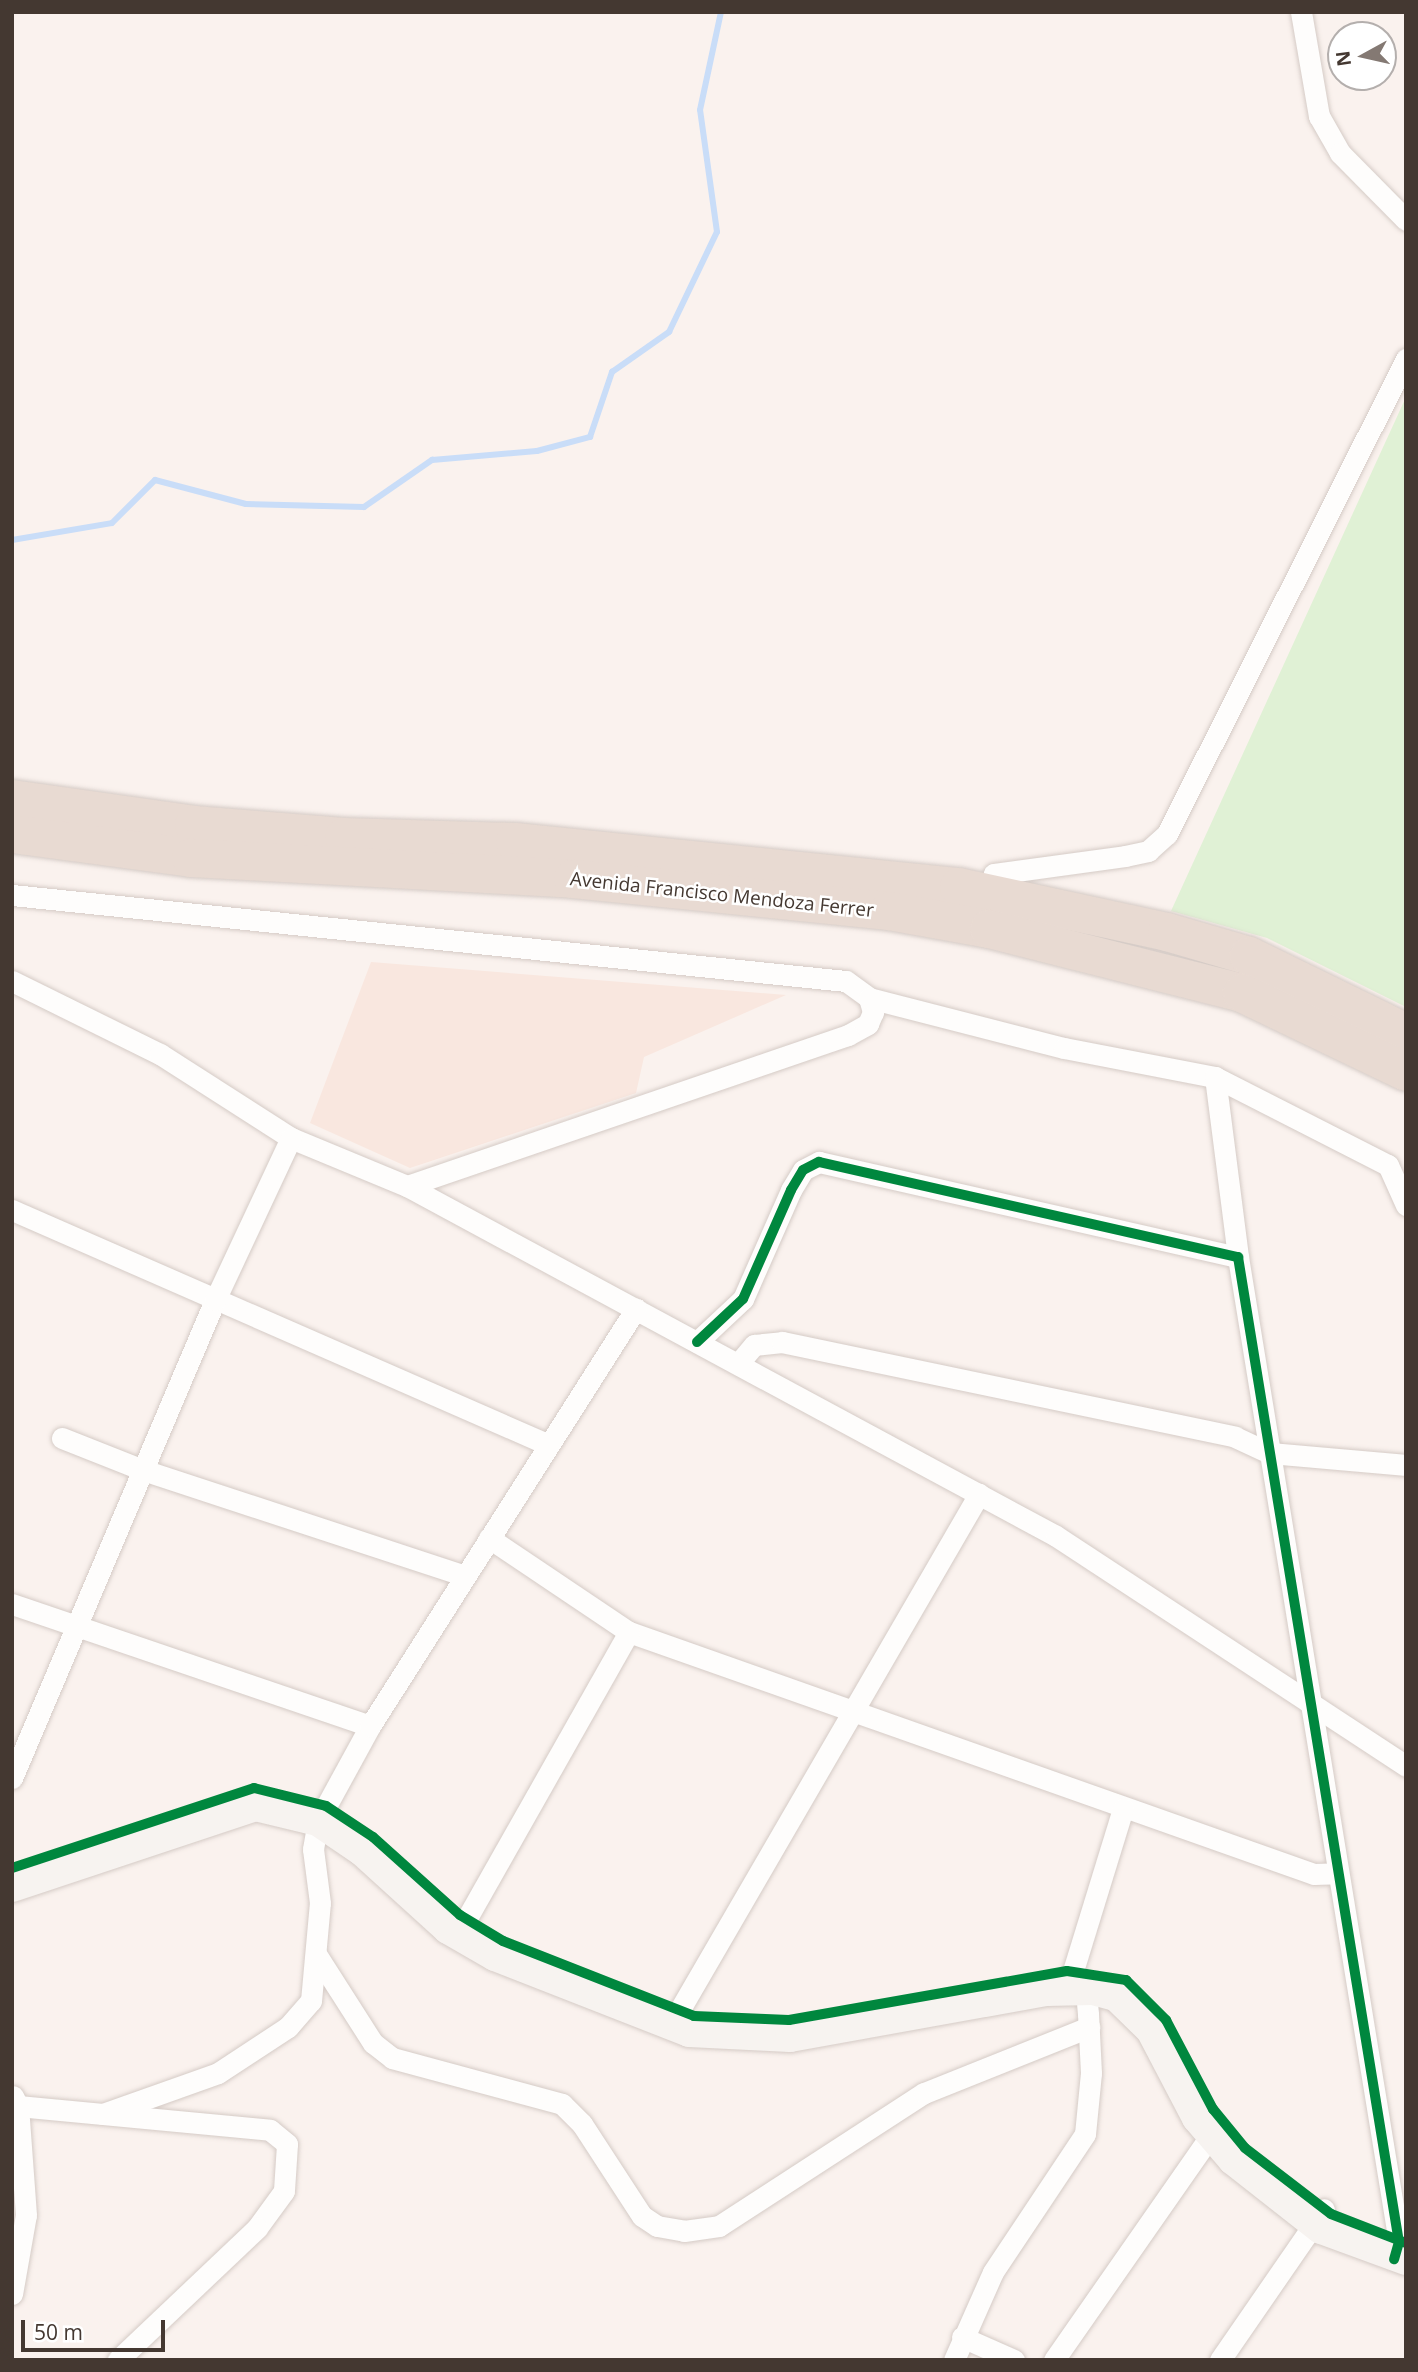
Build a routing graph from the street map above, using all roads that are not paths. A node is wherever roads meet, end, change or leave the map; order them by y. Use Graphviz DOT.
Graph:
graph roads {
  1 [pos="1301,12"];
  2 [pos="1406,220"];
  3 [pos="1406,359"];
  4 [pos="12,799"];
  5 [pos="12,834"];
  6 [pos="192,841"];
  7 [pos="12,895"];
  8 [pos="988,911"];
  9 [pos="12,981"];
  10 [pos="869,998"];
  11 [pos="1406,1033"];
  12 [pos="1406,1072"];
  13 [pos="1215,1077"];
  14 [pos="290,1138"];
  15 [pos="407,1186"];
  16 [pos="1406,1205"];
  17 [pos="12,1210"];
  18 [pos="1238,1257"];
  19 [pos="215,1300"];
  20 [pos="636,1309"];
  21 [pos="697,1342"];
  22 [pos="738,1364"];
  23 [pos="62,1438"];
  24 [pos="549,1445"];
  25 [pos="1270,1453"];
  26 [pos="1406,1465"];
  27 [pos="143,1471"];
  28 [pos="979,1494"];
  29 [pos="489,1538"];
  30 [pos="465,1576"];
  31 [pos="12,1604"];
  32 [pos="77,1625"];
  33 [pos="629,1632"];
  34 [pos="1310,1704"];
  35 [pos="850,1713"];
  36 [pos="370,1726"];
  37 [pos="1406,1766"];
  38 [pos="12,1778"];
  39 [pos="1123,1808"];
  40 [pos="322,1814"];
  41 [pos="12,1868"];
  42 [pos="1338,1874"];
  43 [pos="12,1887"];
  44 [pos="461,1926"];
  45 [pos="316,1954"];
  46 [pos="1080,1980"];
  47 [pos="678,2020"];
  48 [pos="1089,2027"];
  49 [pos="15,2100"];
  50 [pos="103,2114"];
  51 [pos="1210,2136"];
  52 [pos="1319,2217"];
  53 [pos="1401,2251"];
  54 [pos="12,2294"];
  55 [pos="962,2337"];
  56 [pos="118,2360"];
  57 [pos="954,2360"];
  58 [pos="1014,2360"];
  59 [pos="1054,2360"];
  60 [pos="1220,2360"];
  1 -- 2 [label="street"];
  3 -- 8 [label="street"];
  4 -- 6 [label="highway, Avenida Francisco Mendoza Ferrer"];
  5 -- 6 [label="highway, Avenida Francisco Mendoza Ferrer"];
  6 -- 8 [label="highway, Avenida Francisco Mendoza Ferrer"];
  7 -- 10 [label="street"];
  8 -- 11 [label="highway, Avenida Francisco Mendoza Ferrer"];
  8 -- 12 [label="highway, Avenida Francisco Mendoza Ferrer"];
  9 -- 14 [label="street"];
  10 -- 13 [label="street"];
  10 -- 15 [label="street"];
  13 -- 16 [label="street"];
  13 -- 18 [label="street"];
  14 -- 15 [label="street"];
  14 -- 19 [label="street"];
  15 -- 20 [label="street"];
  17 -- 19 [label="street"];
  18 -- 21 [label="street"];
  18 -- 25 [label="street"];
  19 -- 24 [label="street"];
  19 -- 27 [label="street"];
  20 -- 21 [label="street"];
  20 -- 24 [label="street"];
  21 -- 22 [label="street"];
  22 -- 25 [label="street"];
  22 -- 28 [label="street"];
  23 -- 27 [label="street"];
  24 -- 29 [label="street"];
  25 -- 26 [label="street"];
  25 -- 34 [label="street"];
  27 -- 30 [label="street"];
  27 -- 32 [label="street"];
  28 -- 34 [label="street"];
  28 -- 35 [label="street"];
  29 -- 30 [label="street"];
  29 -- 33 [label="street"];
  30 -- 36 [label="street"];
  31 -- 32 [label="street"];
  32 -- 36 [label="street"];
  32 -- 38 [label="street"];
  33 -- 35 [label="street"];
  33 -- 44 [label="street"];
  34 -- 37 [label="street"];
  34 -- 42 [label="street"];
  35 -- 39 [label="street"];
  35 -- 47 [label="street"];
  36 -- 40 [label="street"];
  39 -- 42 [label="street"];
  39 -- 46 [label="street"];
  40 -- 41 [label="street"];
  40 -- 43 [label="street"];
  40 -- 44 [label="street"];
  40 -- 45 [label="street"];
  42 -- 53 [label="street"];
  44 -- 47 [label="street"];
  45 -- 48 [label="street"];
  45 -- 50 [label="street"];
  46 -- 47 [label="street"];
  46 -- 48 [label="street"];
  46 -- 51 [label="street"];
  46 -- 52 [label="street"];
  48 -- 55 [label="street"];
  49 -- 50 [label="street"];
  49 -- 54 [label="street"];
  50 -- 56 [label="street"];
  51 -- 52 [label="street"];
  51 -- 59 [label="street"];
  52 -- 53 [label="street"];
  52 -- 60 [label="street"];
  55 -- 57 [label="street"];
  55 -- 58 [label="street"];
}
